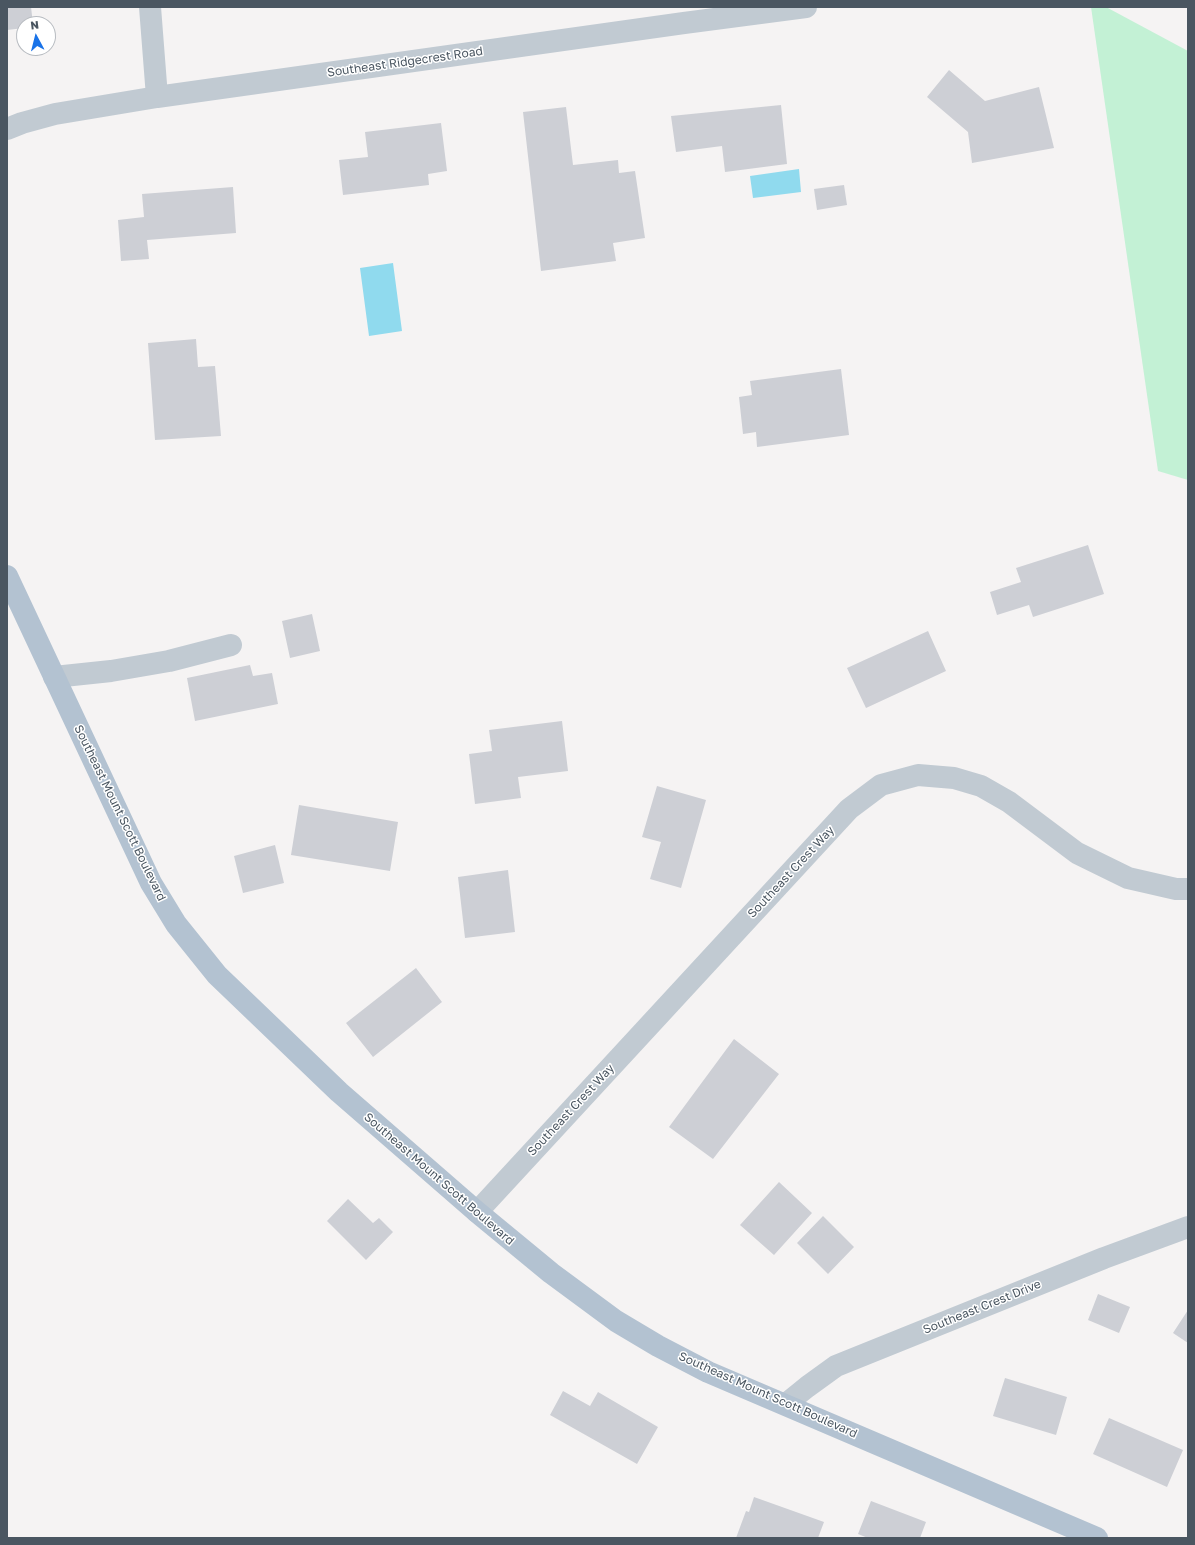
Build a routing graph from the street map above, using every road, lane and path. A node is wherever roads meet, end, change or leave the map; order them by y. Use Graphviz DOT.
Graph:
graph roads {
  1 [pos="150,7"];
  2 [pos="806,7"];
  3 [pos="157,97"];
  4 [pos="7,129"];
  5 [pos="7,576"];
  6 [pos="231,645"];
  7 [pos="54,677"];
  8 [pos="1188,889"];
  9 [pos="477,1212"];
  10 [pos="1188,1227"];
  11 [pos="786,1404"];
  12 [pos="1097,1538"];
  1 -- 3 [label="street"];
  2 -- 3 [label="street, Southeast Ridgecrest Road"];
  3 -- 4 [label="street, Southeast Ridgecrest Road"];
  5 -- 7 [label="main road, Southeast Mount Scott Boulevard"];
  6 -- 7 [label="street"];
  7 -- 9 [label="main road, Southeast Mount Scott Boulevard"];
  8 -- 9 [label="street, Southeast Crest Way"];
  9 -- 11 [label="main road, Southeast Mount Scott Boulevard"];
  10 -- 11 [label="street, Southeast Crest Drive"];
  11 -- 12 [label="main road, Southeast Mount Scott Boulevard"];
}
